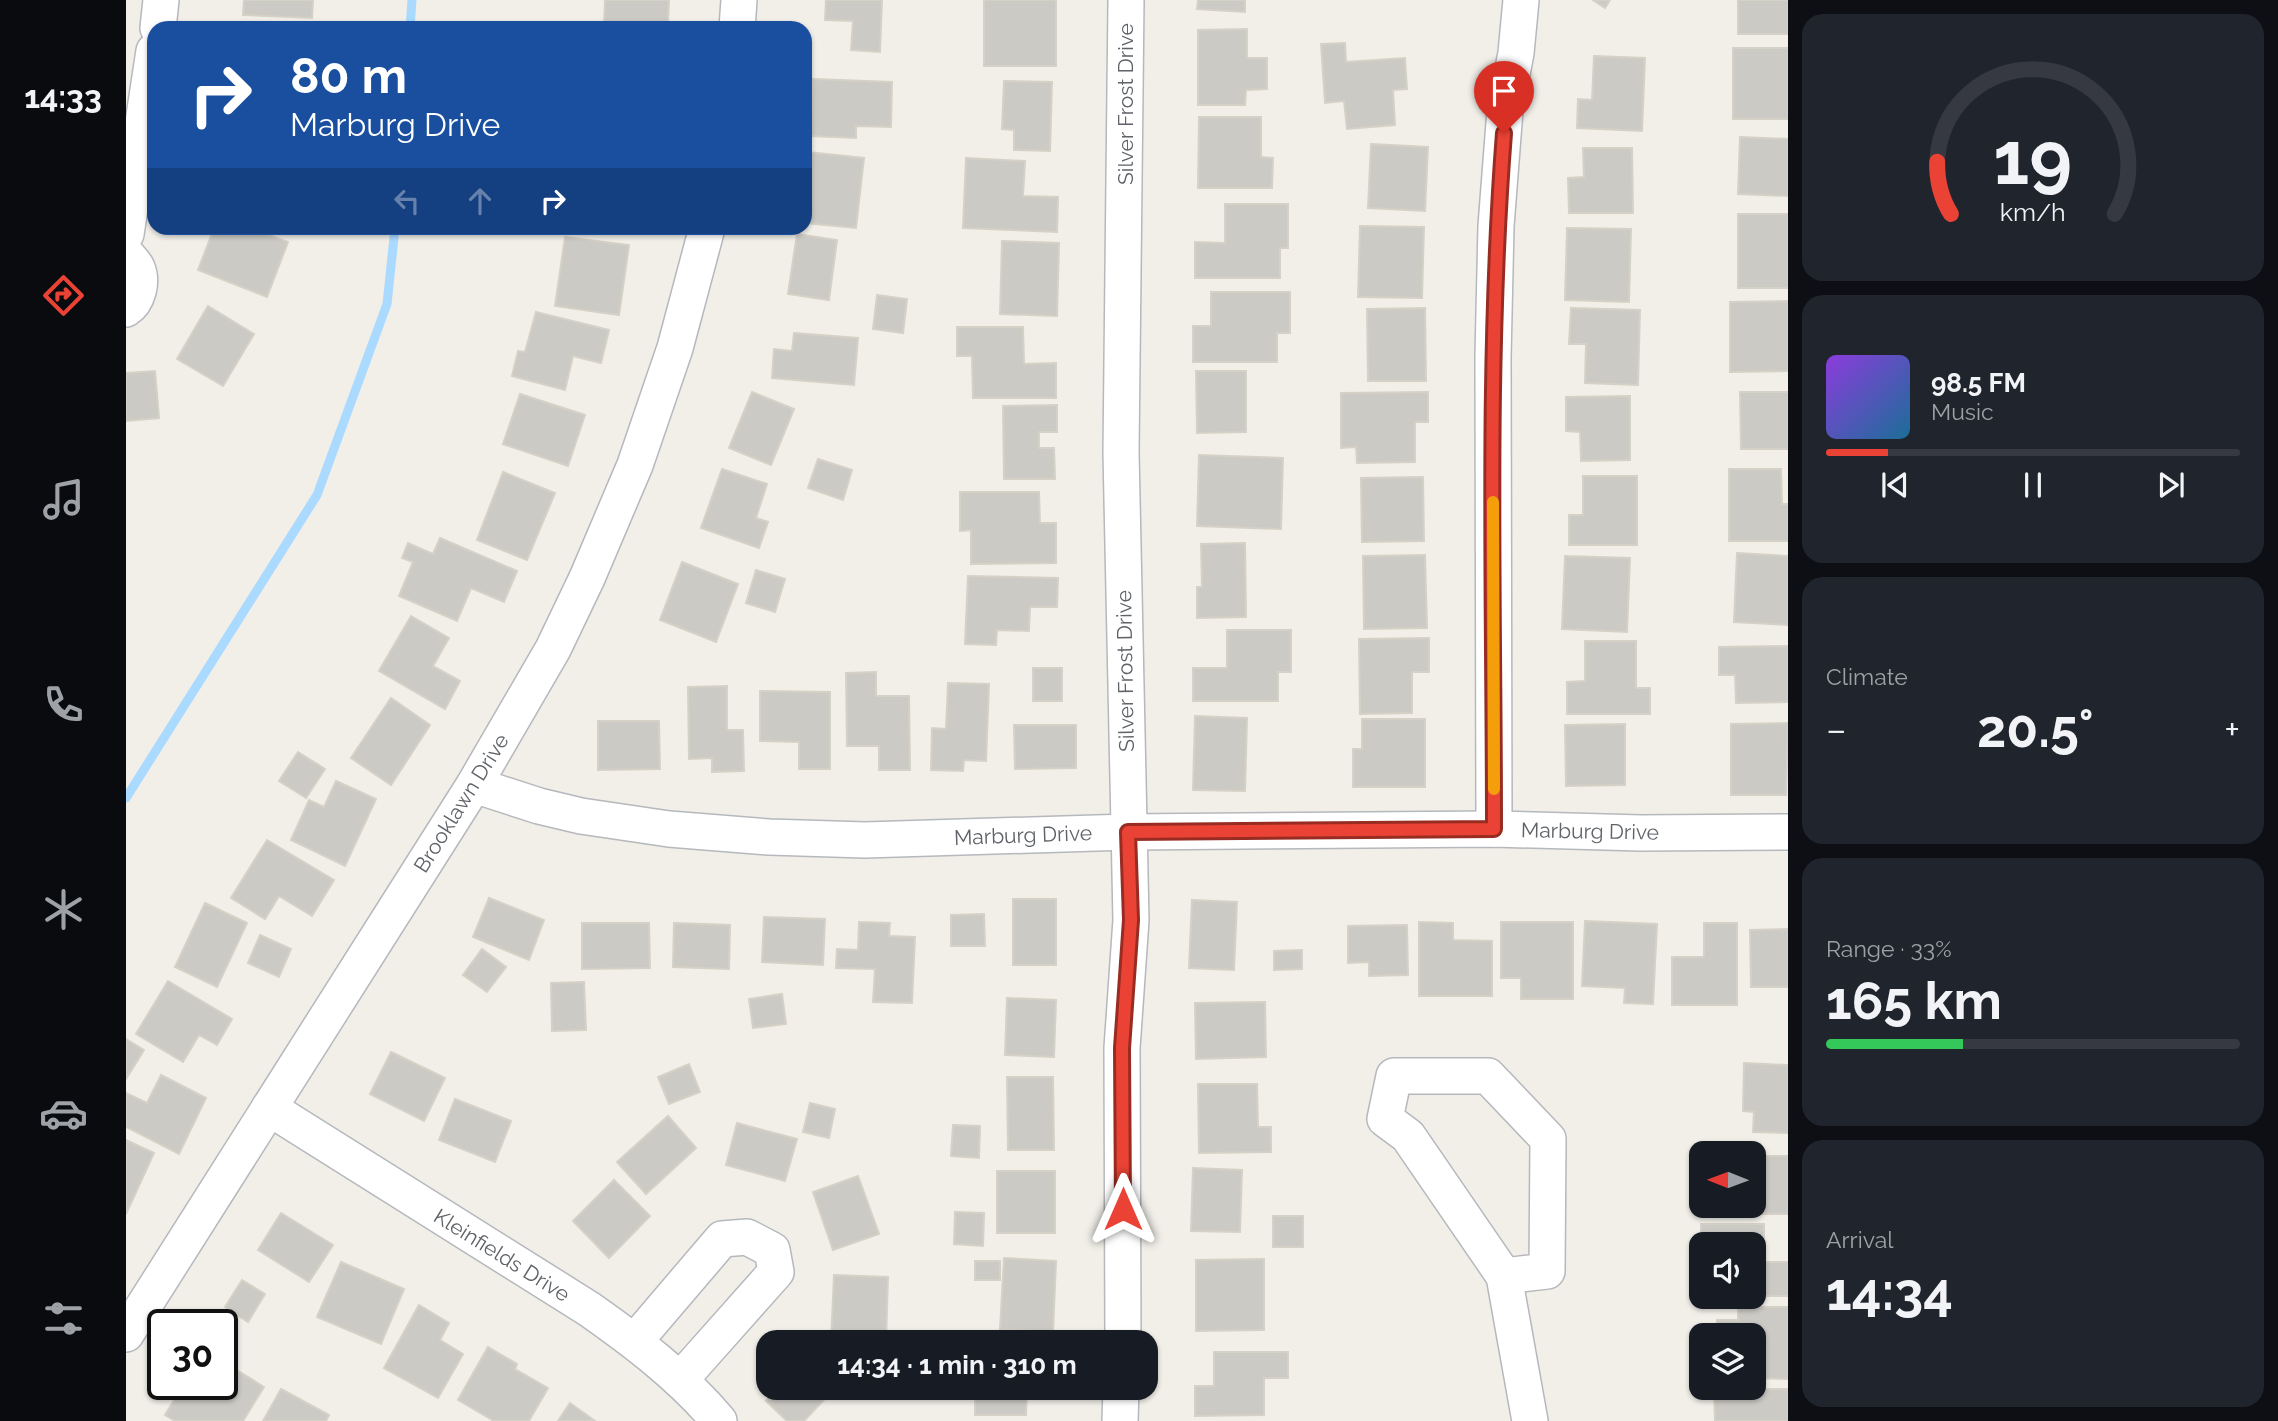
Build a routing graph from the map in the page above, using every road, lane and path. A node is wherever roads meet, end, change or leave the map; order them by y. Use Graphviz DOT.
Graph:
graph roads {
  1 [pos="161,0"];
  2 [pos="739,0"];
  3 [pos="1126,0"];
  4 [pos="1521,0"];
  5 [pos="159,21"];
  6 [pos="738,21"];
  7 [pos="147,97"];
  8 [pos="126,234"];
  9 [pos="705,235"];
  10 [pos="126,254"];
  11 [pos="126,309"];
  12 [pos="474,785"];
  13 [pos="1494,829"];
  14 [pos="1128,832"];
  15 [pos="1788,832"];
  16 [pos="269,1108"];
  17 [pos="1504,1276"];
  18 [pos="1123,1330"];
  19 [pos="126,1334"];
  20 [pos="635,1341"];
  21 [pos="680,1380"];
  22 [pos="1121,1400"];
  23 [pos="719,1421"];
  24 [pos="1120,1421"];
  25 [pos="1530,1421"];
  1 -- 5 [label="street"];
  2 -- 6 [label="street"];
  3 -- 14 [label="street, Silver Frost Drive"];
  4 -- 13 [label="street"];
  7 -- 8 [label="street"];
  9 -- 12 [label="street, Brooklawn Drive"];
  10 -- 11 [label="street"];
  12 -- 14 [label="street, Marburg Drive"];
  12 -- 16 [label="street, Brooklawn Drive"];
  13 -- 14 [label="street, Marburg Drive"];
  13 -- 15 [label="street, Marburg Drive"];
  14 -- 18 [label="street, Silver Frost Drive"];
  16 -- 19 [label="street, Brooklawn Drive"];
  16 -- 20 [label="street, Kleinfields Drive"];
  17 -- 17 [label="street"];
  17 -- 25 [label="street"];
  20 -- 21 [label="street, Kleinfields Drive"];
  20 -- 21 [label="street"];
  21 -- 23 [label="street, Kleinfields Drive"];
  22 -- 24 [label="street"];
}
